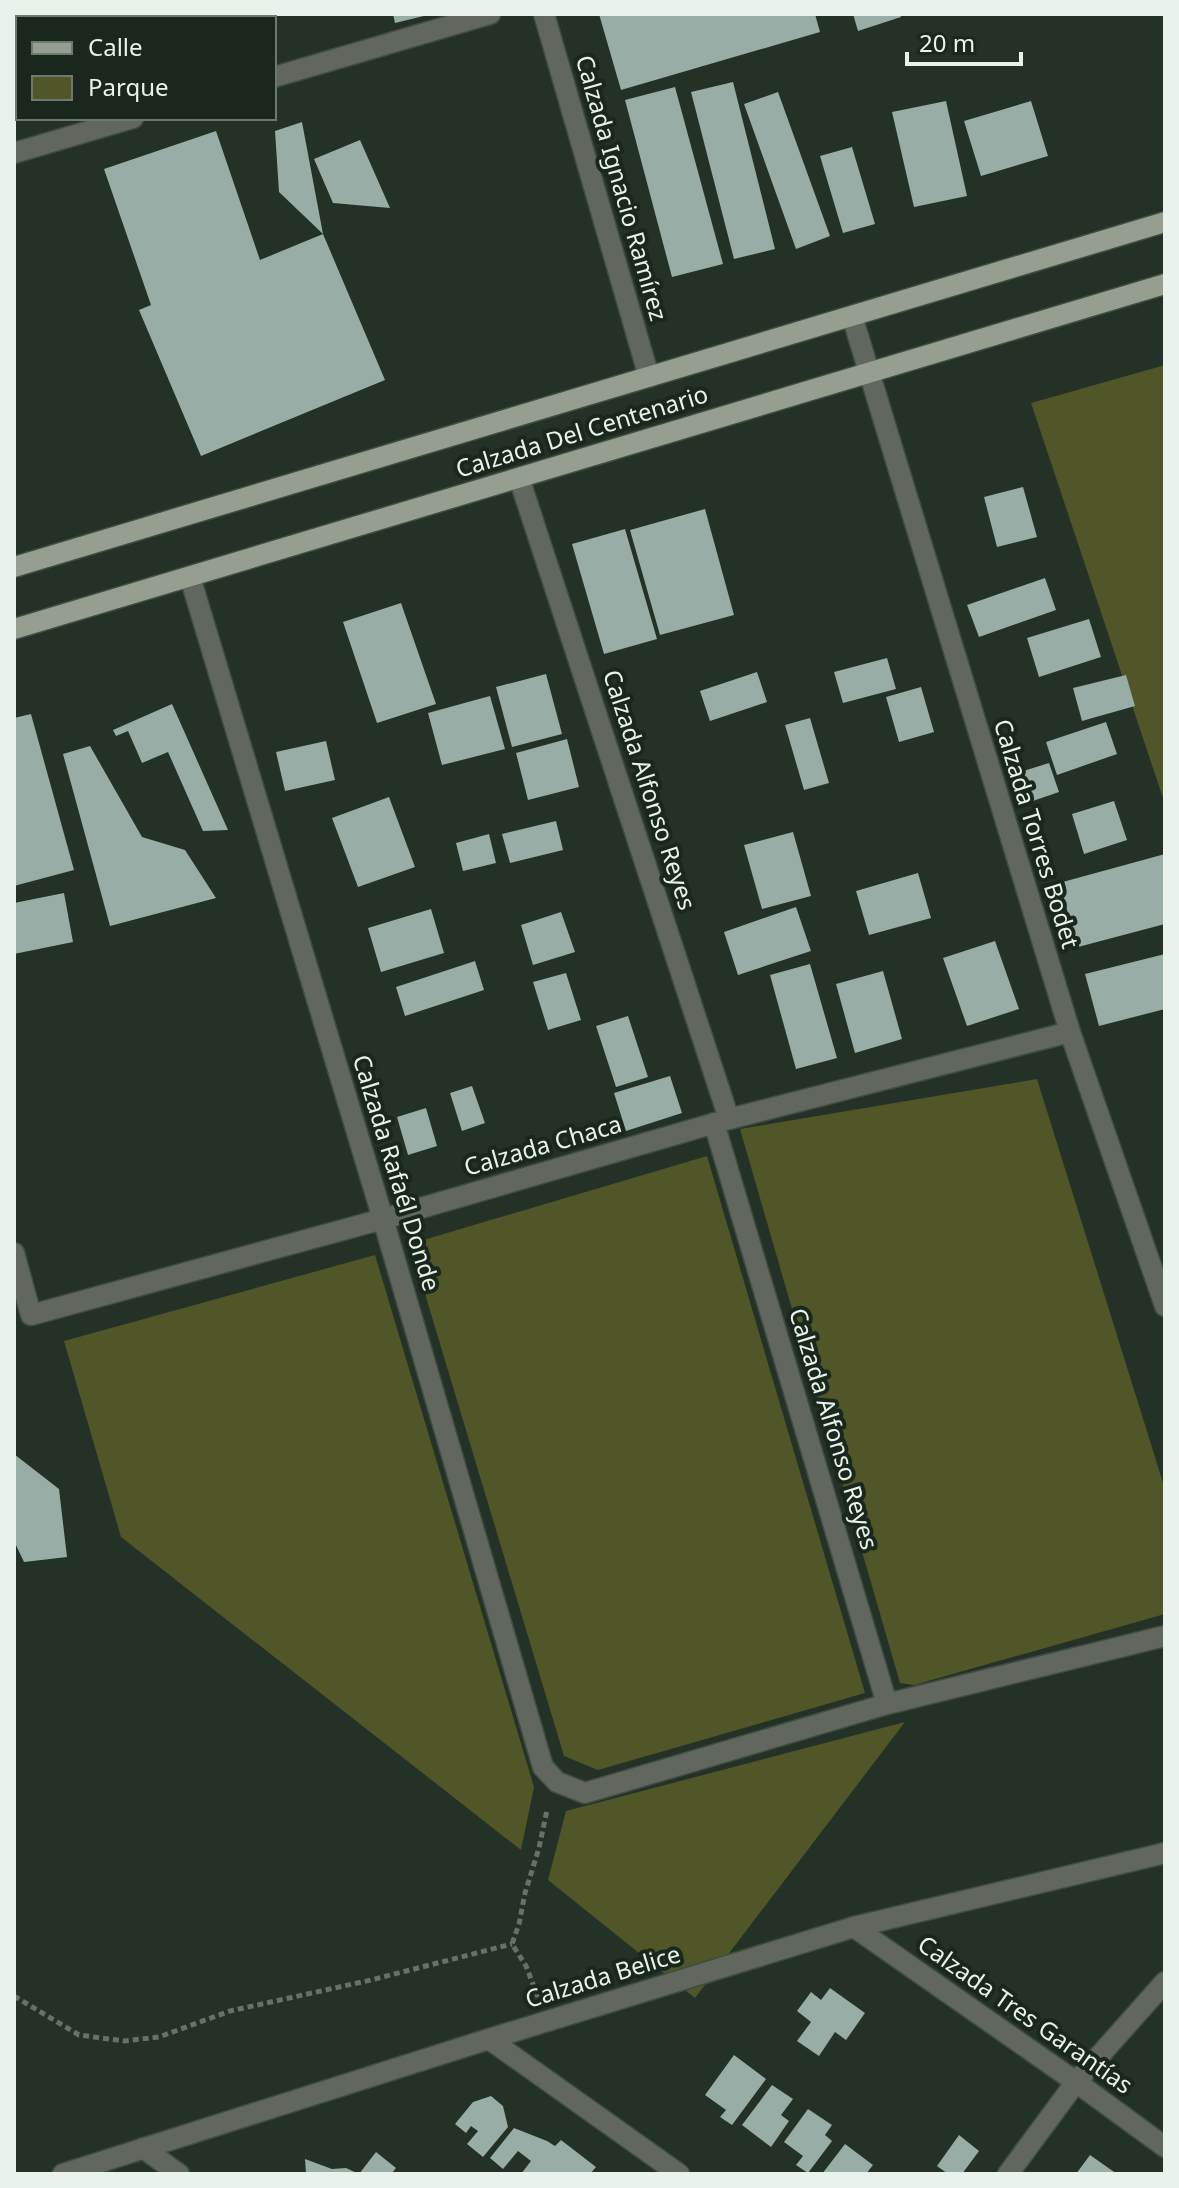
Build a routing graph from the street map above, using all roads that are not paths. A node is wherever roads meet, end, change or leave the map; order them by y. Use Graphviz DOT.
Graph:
graph roads {
  1 [pos="490,14"];
  2 [pos="544,14"];
  3 [pos="276,76"];
  4 [pos="126,120"];
  5 [pos="14,153"];
  6 [pos="1165,222"];
  7 [pos="1165,284"];
  8 [pos="852,316"];
  9 [pos="869,374"];
  10 [pos="649,377"];
  11 [pos="519,478"];
  12 [pos="14,567"];
  13 [pos="190,577"];
  14 [pos="14,629"];
  15 [pos="1070,1032"];
  16 [pos="722,1121"];
  17 [pos="383,1219"];
  18 [pos="14,1253"];
  19 [pos="1165,1306"];
  20 [pos="1165,1636"];
  21 [pos="887,1704"];
  22 [pos="1165,1853"];
  23 [pos="854,1927"];
  24 [pos="1165,1982"];
  25 [pos="489,2039"];
  26 [pos="1076,2082"];
  27 [pos="1165,2147"];
  28 [pos="143,2148"];
  29 [pos="63,2174"];
  30 [pos="179,2174"];
  31 [pos="679,2174"];
  32 [pos="1008,2174"];
  1 -- 3 [label="street"];
  2 -- 10 [label="street, Calzada Ignacio Ramírez"];
  4 -- 5 [label="street"];
  6 -- 8 [label="main road, Calzada Del Centenario"];
  7 -- 9 [label="main road, Calzada Del Centenario"];
  8 -- 9 [label="street, Calzada Torres Bodet"];
  8 -- 10 [label="main road, Calzada Del Centenario"];
  9 -- 11 [label="main road, Calzada Del Centenario"];
  9 -- 15 [label="street, Calzada Torres Bodet"];
  10 -- 12 [label="main road, Calzada Del Centenario"];
  11 -- 13 [label="main road, Calzada Del Centenario"];
  11 -- 16 [label="street, Calzada Alfonso Reyes"];
  13 -- 14 [label="main road, Calzada Del Centenario"];
  13 -- 17 [label="street, Calzada Rafaél Donde"];
  15 -- 16 [label="street, Calzada Chaca"];
  15 -- 19 [label="street, Calzada Torres Bodet"];
  16 -- 17 [label="street, Calzada Chaca"];
  16 -- 21 [label="street, Calzada Alfonso Reyes"];
  17 -- 18 [label="street, Calzada Chaca"];
  17 -- 21 [label="street, Calzada Rafaél Donde"];
  20 -- 21 [label="street"];
  22 -- 23 [label="street, Calzada Belice"];
  23 -- 25 [label="street, Calzada Belice"];
  23 -- 26 [label="street, Calzada Tres Garantías"];
  24 -- 26 [label="street"];
  25 -- 28 [label="street, Calzada Belice"];
  25 -- 31 [label="street"];
  26 -- 27 [label="street, Calzada Tres Garantías"];
  26 -- 32 [label="street"];
  28 -- 29 [label="street, Calzada Belice"];
  28 -- 30 [label="street"];
}
